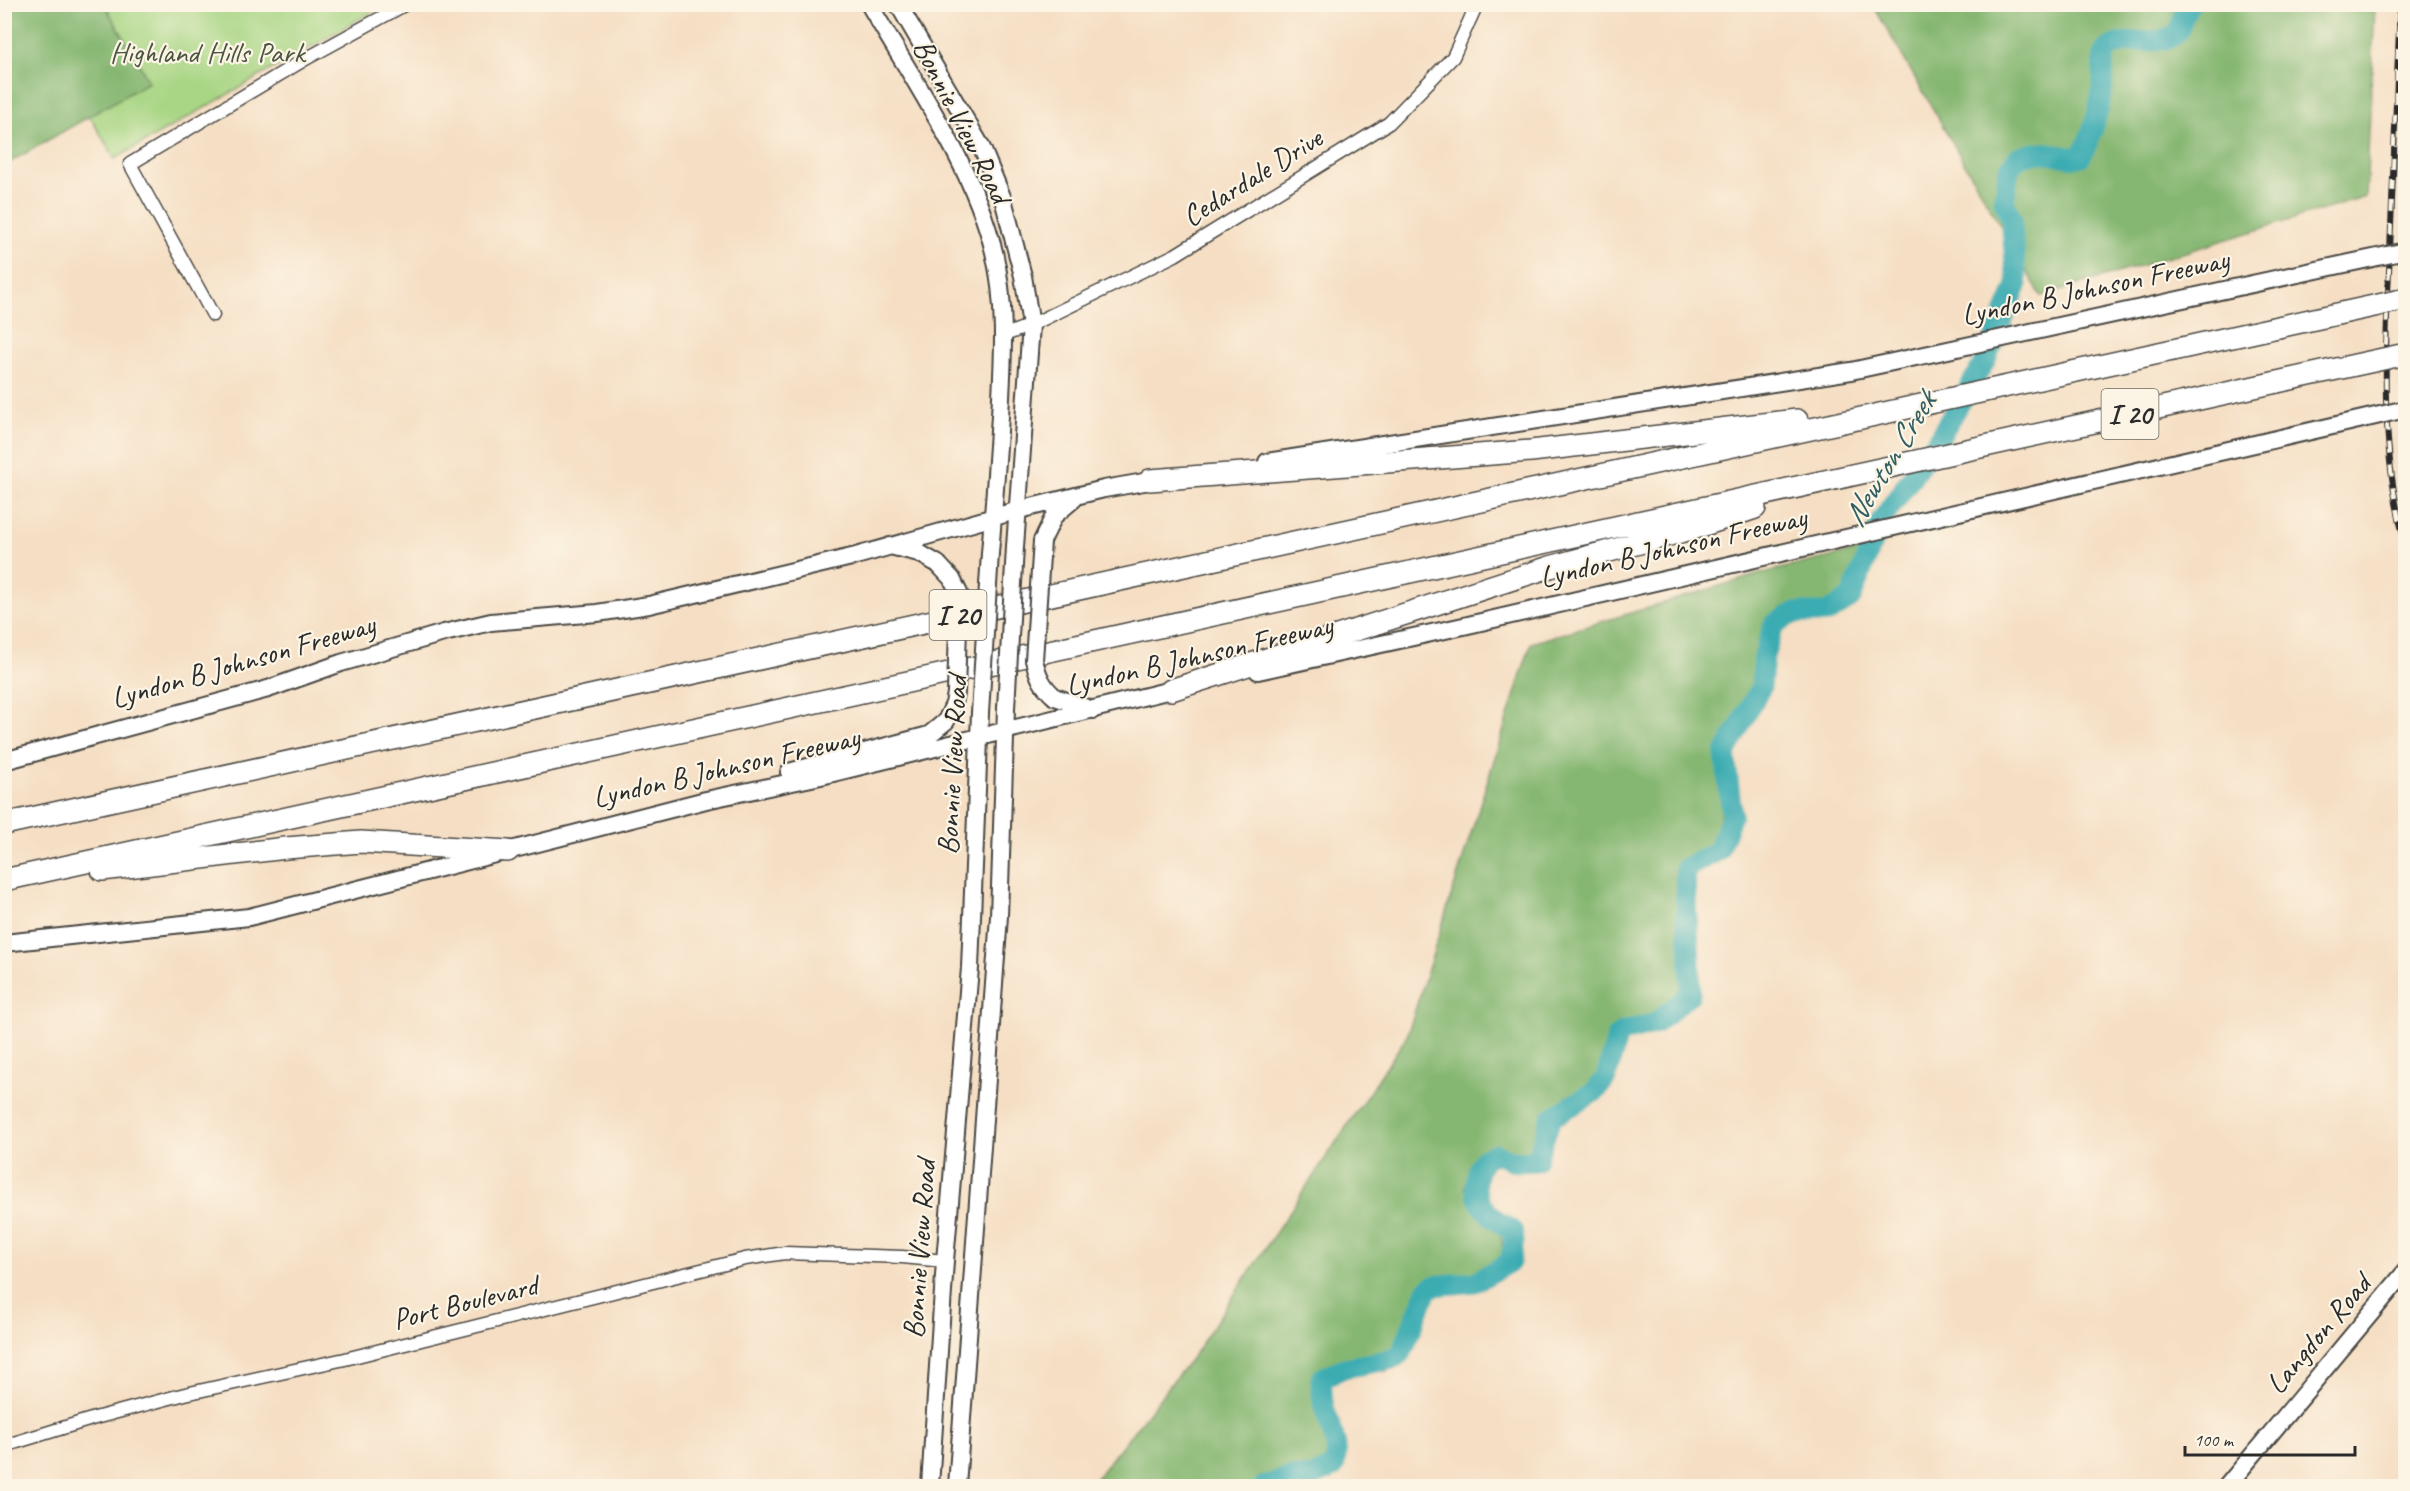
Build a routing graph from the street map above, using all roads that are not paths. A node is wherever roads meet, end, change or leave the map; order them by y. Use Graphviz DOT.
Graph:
graph roads {
  1 [pos="406,4"];
  2 [pos="869,4"];
  3 [pos="898,4"];
  4 [pos="1477,4"];
  5 [pos="981,146"];
  6 [pos="954,150"];
  7 [pos="2406,251"];
  8 [pos="2406,299"];
  9 [pos="213,315"];
  10 [pos="1031,325"];
  11 [pos="1005,335"];
  12 [pos="2406,354"];
  13 [pos="1911,407"];
  14 [pos="2406,409"];
  15 [pos="1876,469"];
  16 [pos="1150,480"];
  17 [pos="1077,496"];
  18 [pos="1019,510"];
  19 [pos="993,517"];
  20 [pos="889,546"];
  21 [pos="1171,690"];
  22 [pos="1093,710"];
  23 [pos="1004,732"];
  24 [pos="978,738"];
  25 [pos="4,761"];
  26 [pos="706,800"];
  27 [pos="4,824"];
  28 [pos="508,851"];
  29 [pos="4,880"];
  30 [pos="973,916"];
  31 [pos="999,916"];
  32 [pos="4,943"];
  33 [pos="945,1261"];
  34 [pos="973,1263"];
  35 [pos="2406,1271"];
  36 [pos="4,1446"];
  37 [pos="930,1486"];
  38 [pos="957,1486"];
  39 [pos="2227,1486"];
  1 -- 9 [label="street"];
  2 -- 6 [label="main road, Bonnie View Road"];
  3 -- 5 [label="main road, Bonnie View Road"];
  4 -- 10 [label="street, Cedardale Drive"];
  5 -- 6 [label="main road"];
  5 -- 10 [label="main road, Bonnie View Road"];
  6 -- 11 [label="main road, Bonnie View Road"];
  7 -- 16 [label="main road, Lyndon B Johnson Freeway, bridge"];
  8 -- 13 [label="highway, I 20, bridge"];
  10 -- 11 [label="street, Cedardale Drive"];
  10 -- 18 [label="main road, Bonnie View Road"];
  11 -- 19 [label="main road, Bonnie View Road"];
  12 -- 15 [label="highway, Lyndon B Johnson Freeway / I 20, bridge"];
  13 -- 16 [label="highway"];
  13 -- 27 [label="highway, I 20"];
  14 -- 21 [label="main road, Lyndon B Johnson Freeway, bridge"];
  15 -- 21 [label="highway"];
  15 -- 29 [label="highway, Lyndon B Johnson Freeway / I 20"];
  16 -- 17 [label="main road, Lyndon B Johnson Freeway"];
  17 -- 18 [label="main road, Lyndon B Johnson Freeway"];
  17 -- 22 [label="main road, bridge"];
  18 -- 19 [label="main road, Lyndon B Johnson Freeway"];
  18 -- 23 [label="main road, Bonnie View Road, bridge"];
  19 -- 20 [label="main road, Lyndon B Johnson Freeway"];
  19 -- 24 [label="main road, Bonnie View Road, bridge"];
  20 -- 25 [label="main road, Lyndon B Johnson Freeway"];
  20 -- 26 [label="main road, bridge"];
  21 -- 22 [label="main road, Lyndon B Johnson Freeway"];
  22 -- 23 [label="main road, Lyndon B Johnson Freeway"];
  23 -- 24 [label="main road, Lyndon B Johnson Freeway"];
  23 -- 31 [label="main road, Bonnie View Road"];
  24 -- 26 [label="main road, Lyndon B Johnson Freeway"];
  24 -- 30 [label="main road, Bonnie View Road"];
  26 -- 28 [label="main road, Lyndon B Johnson Freeway"];
  28 -- 29 [label="highway"];
  28 -- 32 [label="main road, Lyndon B Johnson Freeway"];
  30 -- 31 [label="main road"];
  30 -- 33 [label="main road, Bonnie View Road"];
  31 -- 34 [label="main road, Bonnie View Road"];
  33 -- 34 [label="main road"];
  33 -- 36 [label="street, Port Boulevard"];
  33 -- 37 [label="main road, Bonnie View Road"];
  34 -- 38 [label="main road, Bonnie View Road"];
  35 -- 39 [label="main road, Langdon Road"];
}
